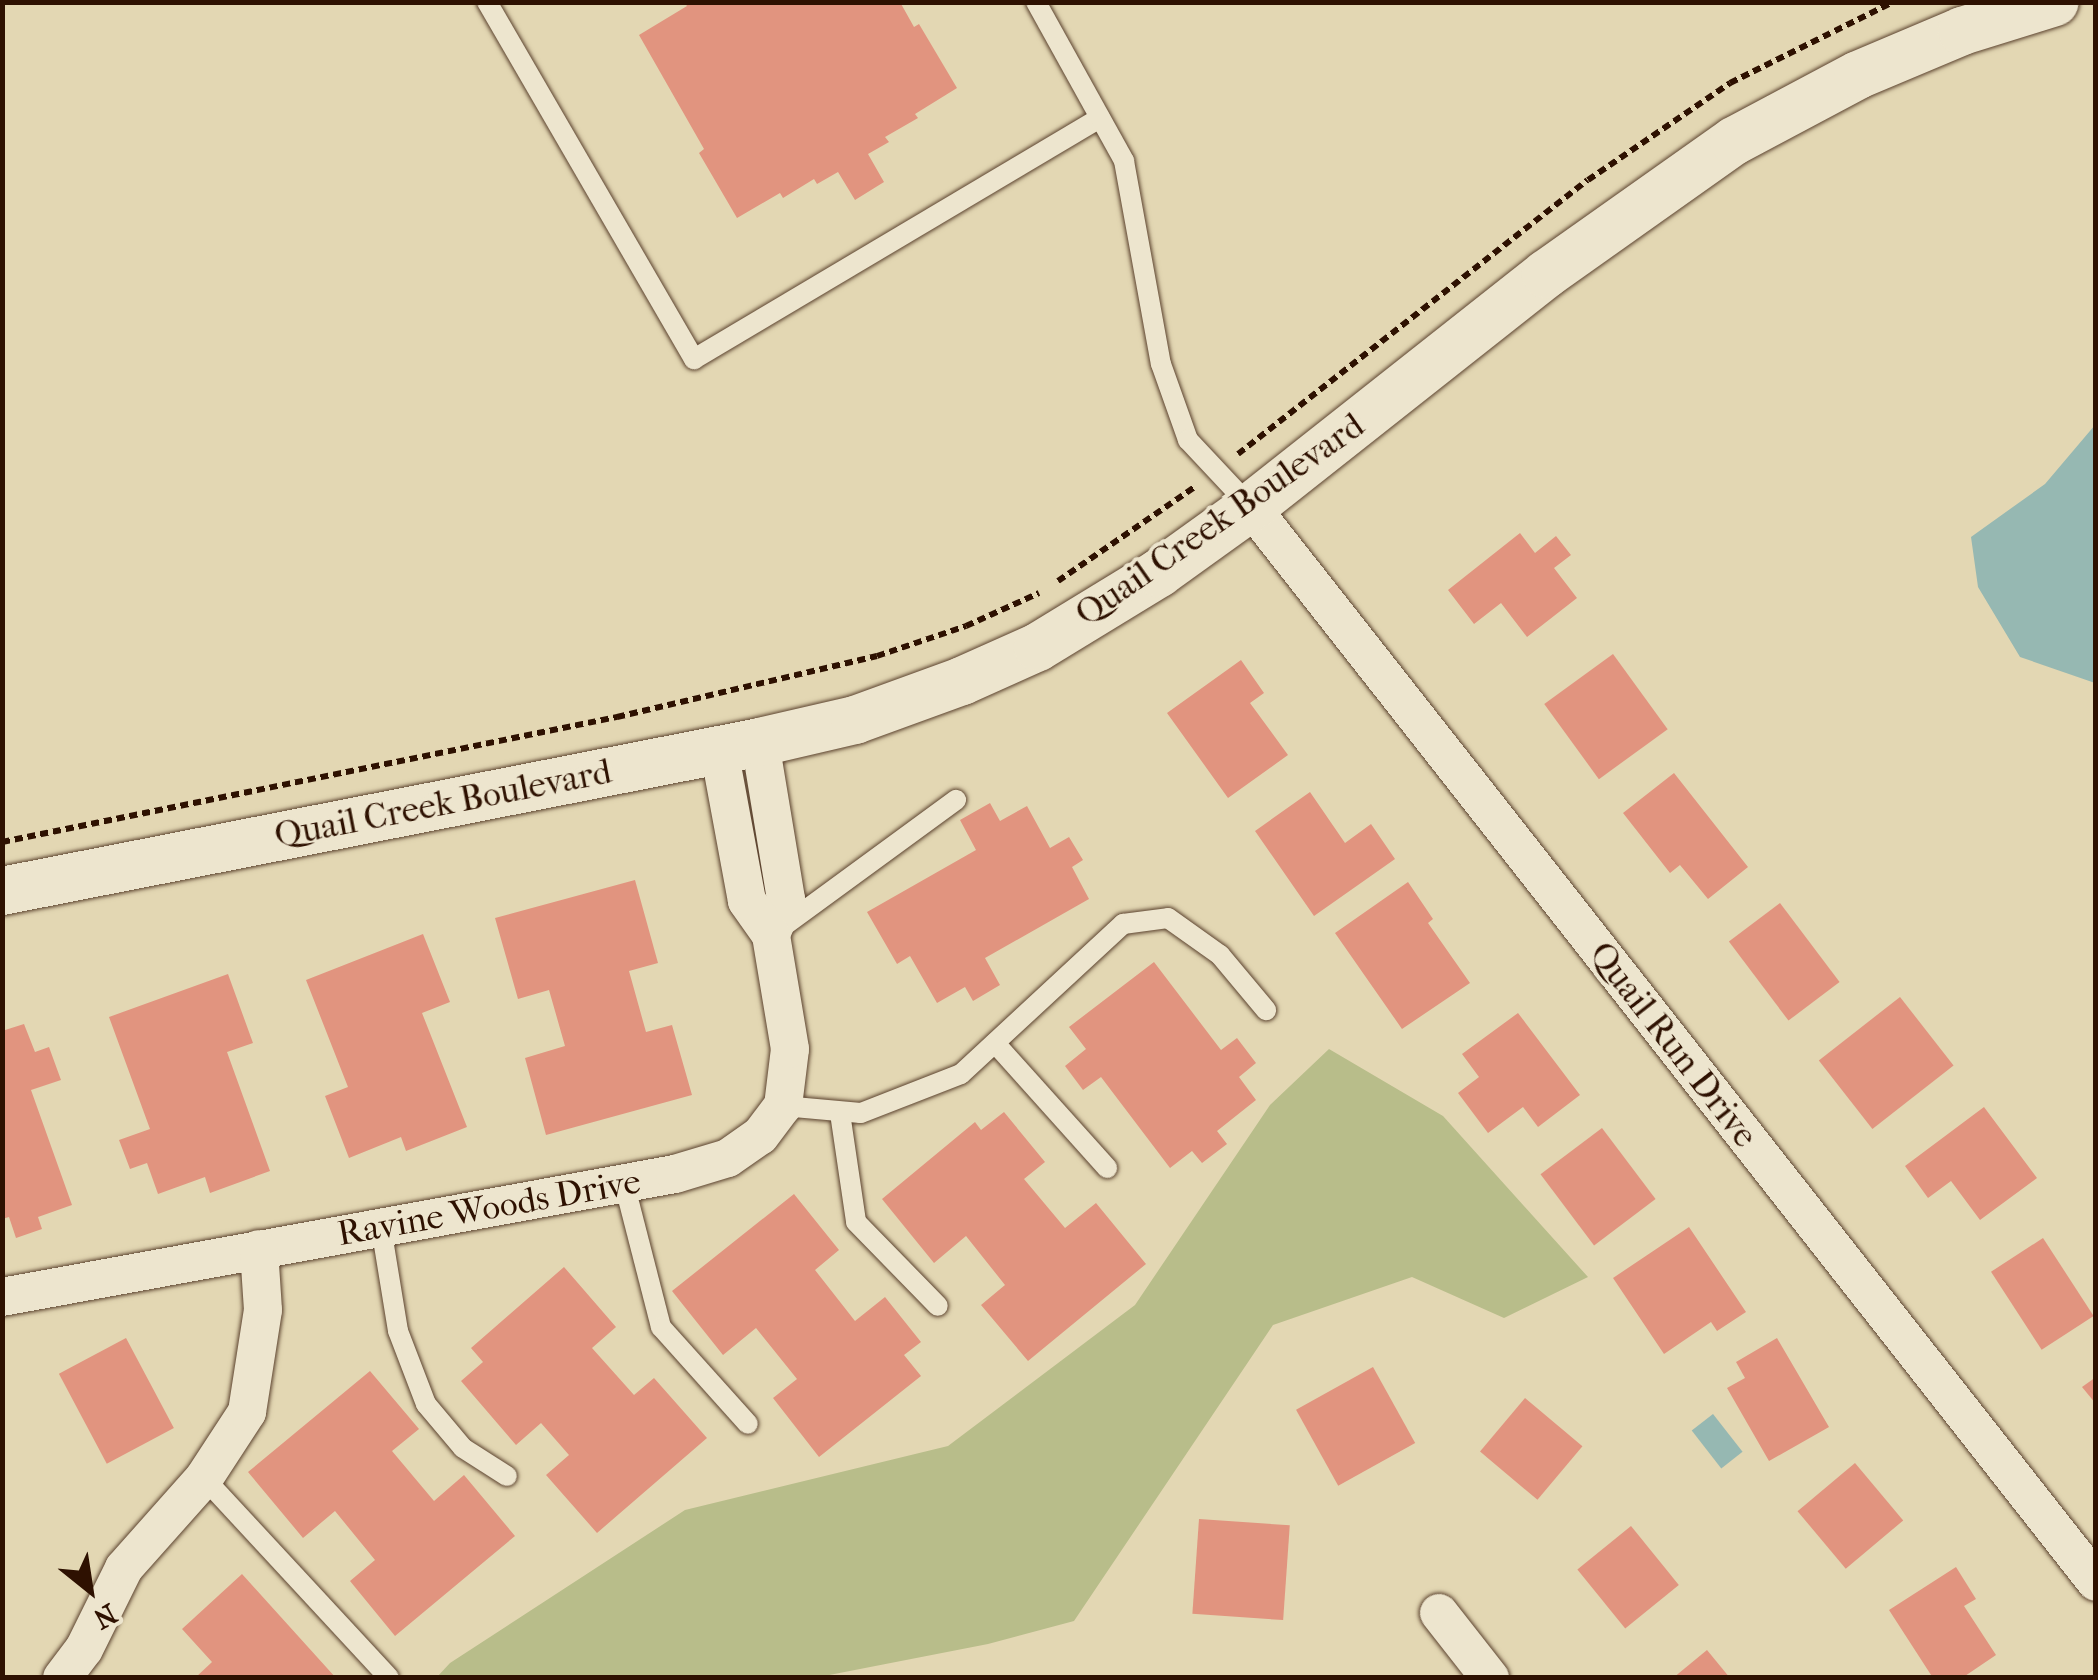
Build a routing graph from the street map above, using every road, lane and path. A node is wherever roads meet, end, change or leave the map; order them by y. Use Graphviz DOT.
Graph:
graph roads {
  1 [pos="486,2"];
  2 [pos="1036,2"];
  3 [pos="1893,2"];
  4 [pos="2055,2"];
  5 [pos="1100,118"];
  6 [pos="1217,470"];
  7 [pos="1251,507"];
  8 [pos="740,746"];
  9 [pos="956,800"];
  10 [pos="2,842"];
  11 [pos="2,892"];
  12 [pos="771,935"];
  13 [pos="1266,1010"];
  14 [pos="995,1043"];
  15 [pos="783,1106"];
  16 [pos="840,1113"];
  17 [pos="1107,1168"];
  18 [pos="624,1183"];
  19 [pos="381,1227"];
  20 [pos="259,1249"];
  21 [pos="2,1297"];
  22 [pos="938,1306"];
  23 [pos="748,1424"];
  24 [pos="507,1476"];
  25 [pos="204,1478"];
  26 [pos="2096,1582"];
  27 [pos="1438,1613"];
  28 [pos="62,1678"];
  29 [pos="389,1678"];
  30 [pos="1490,1678"];
  1 -- 5 [label="lane"];
  2 -- 5 [label="lane"];
  3 -- 6 [label="path"];
  4 -- 7 [label="street, Quail Creek Boulevard"];
  5 -- 6 [label="lane"];
  6 -- 7 [label="lane"];
  6 -- 10 [label="path"];
  7 -- 8 [label="street, Quail Creek Boulevard"];
  7 -- 26 [label="street, Quail Run Drive"];
  8 -- 11 [label="street, Quail Creek Boulevard"];
  8 -- 12 [label="street"];
  9 -- 12 [label="lane"];
  12 -- 15 [label="street"];
  13 -- 14 [label="lane"];
  14 -- 16 [label="lane"];
  14 -- 17 [label="lane"];
  15 -- 16 [label="lane"];
  15 -- 18 [label="street, Ravine Woods Drive"];
  16 -- 22 [label="lane"];
  18 -- 19 [label="street, Ravine Woods Drive"];
  18 -- 23 [label="lane"];
  19 -- 20 [label="street, Ravine Woods Drive"];
  19 -- 24 [label="lane"];
  20 -- 21 [label="street, Ravine Woods Drive"];
  20 -- 25 [label="street"];
  25 -- 28 [label="street"];
  25 -- 29 [label="lane"];
  27 -- 30 [label="street"];
}
